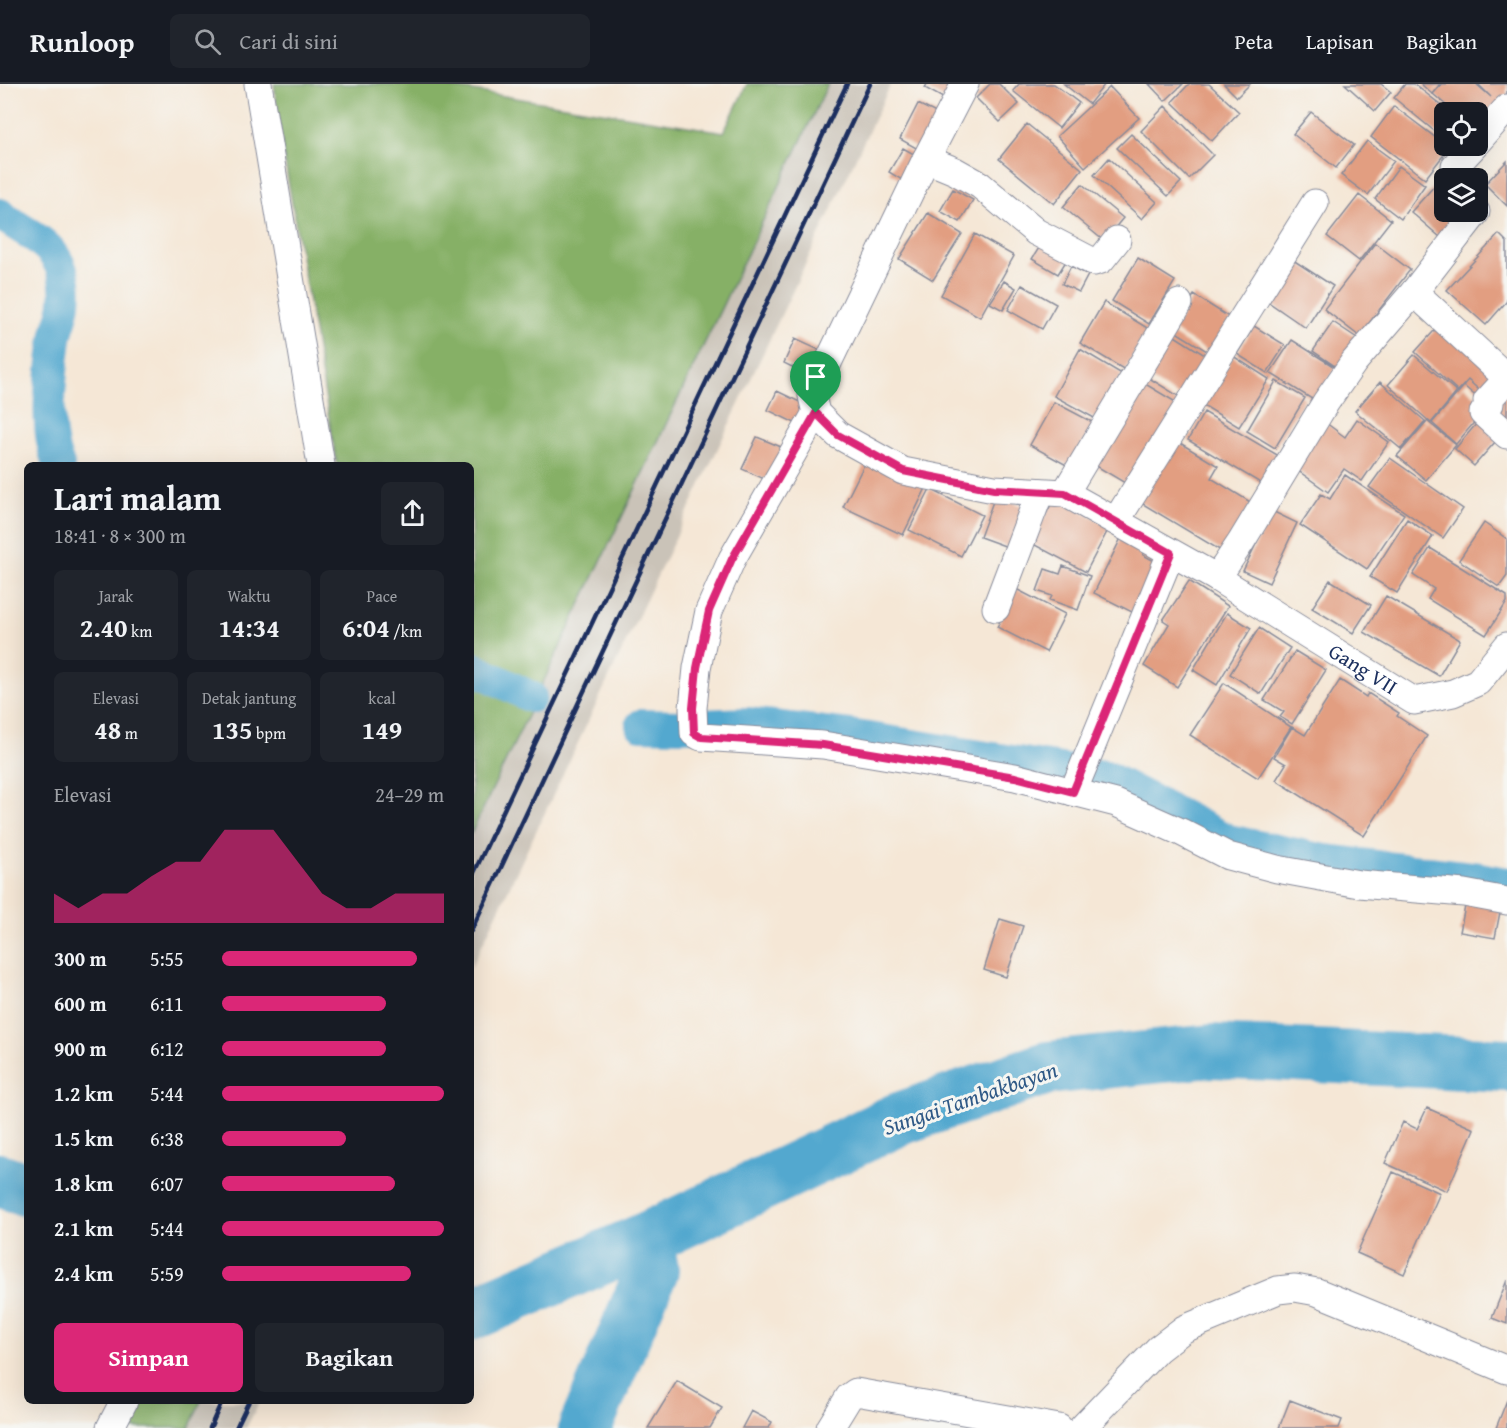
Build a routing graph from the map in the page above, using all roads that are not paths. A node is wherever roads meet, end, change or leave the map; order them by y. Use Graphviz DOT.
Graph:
graph roads {
  1 [pos="258,84"];
  2 [pos="965,84"];
  3 [pos="1507,108"];
  4 [pos="1488,130"];
  5 [pos="1464,156"];
  6 [pos="926,159"];
  7 [pos="1455,168"];
  8 [pos="1315,203"];
  9 [pos="1468,222"];
  10 [pos="1118,240"];
  11 [pos="1414,292"];
  12 [pos="1179,303"];
  13 [pos="1507,379"];
  14 [pos="816,413"];
  15 [pos="1507,435"];
  16 [pos="321,462"];
  17 [pos="1053,493"];
  18 [pos="1116,521"];
  19 [pos="1171,553"];
  20 [pos="1217,578"];
  21 [pos="996,608"];
  22 [pos="1507,646"];
  23 [pos="1079,776"];
  24 [pos="1507,901"];
  25 [pos="1507,1370"];
  26 [pos="122,1404"];
  27 [pos="110,1428"];
  28 [pos="830,1428"];
  29 [pos="1059,1428"];
  30 [pos="1082,1428"];
  1 -- 16 [label="street"];
  2 -- 6 [label="street"];
  3 -- 4 [label="street"];
  5 -- 7 [label="street"];
  6 -- 10 [label="street"];
  6 -- 14 [label="street"];
  8 -- 18 [label="street"];
  9 -- 11 [label="street"];
  11 -- 13 [label="street"];
  11 -- 20 [label="street"];
  12 -- 17 [label="street"];
  13 -- 15 [label="street"];
  14 -- 17 [label="street"];
  14 -- 23 [label="street"];
  17 -- 18 [label="street, Gang VII"];
  17 -- 21 [label="street"];
  18 -- 19 [label="street, Gang VII"];
  19 -- 20 [label="street, Gang VII"];
  19 -- 23 [label="street"];
  20 -- 22 [label="street, Gang VII"];
  23 -- 24 [label="street"];
  25 -- 30 [label="street"];
  26 -- 27 [label="street"];
  28 -- 29 [label="street"];
}
